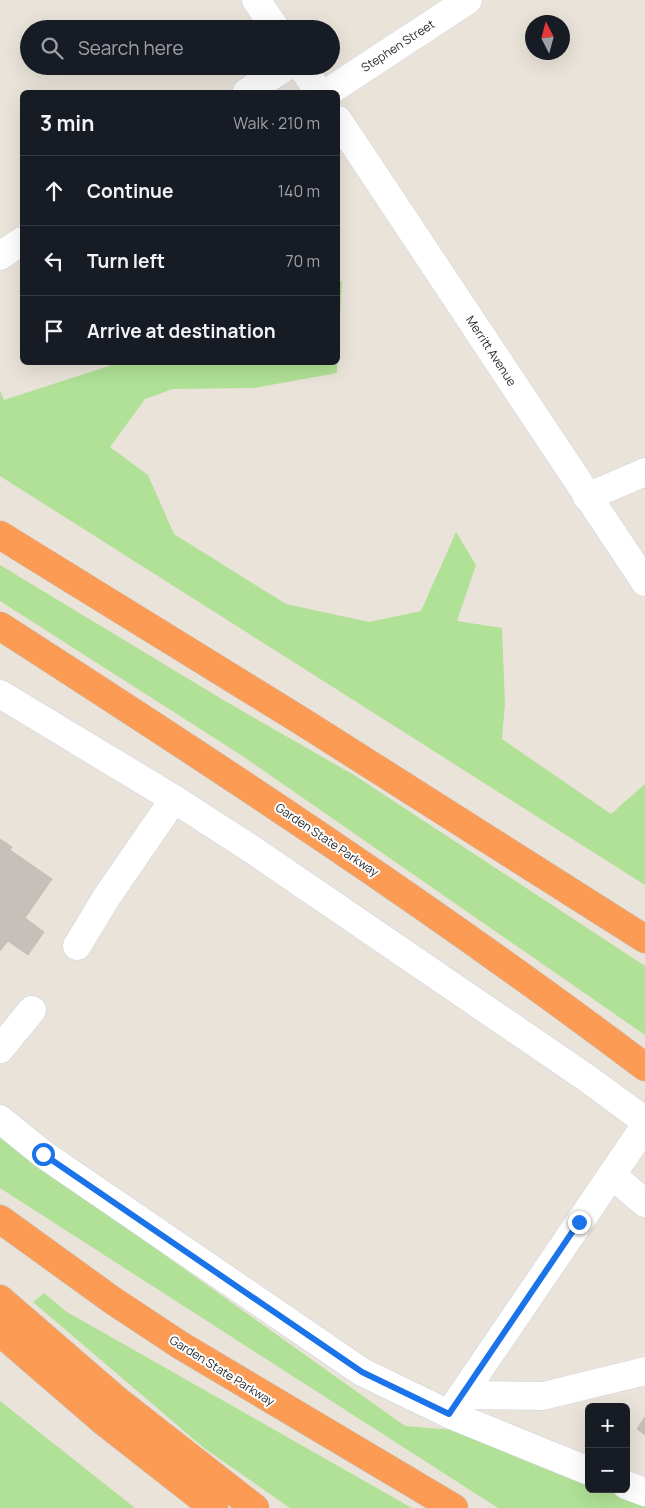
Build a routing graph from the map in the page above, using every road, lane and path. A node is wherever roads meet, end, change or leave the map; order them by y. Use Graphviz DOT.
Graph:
graph roads {
  1 [pos="256,0"];
  2 [pos="468,0"];
  3 [pos="270,20"];
  4 [pos="273,75"];
  5 [pos="307,75"];
  6 [pos="250,90"];
  7 [pos="318,90"];
  8 [pos="331,90"];
  9 [pos="340,123"];
  10 [pos="20,242"];
  11 [pos="0,256"];
  12 [pos="645,472"];
  13 [pos="587,497"];
  14 [pos="0,535"];
  15 [pos="645,582"];
  16 [pos="0,626"];
  17 [pos="0,694"];
  18 [pos="174,799"];
  19 [pos="645,939"];
  20 [pos="77,946"];
  21 [pos="32,1010"];
  22 [pos="3,1037"];
  23 [pos="645,1067"];
  24 [pos="0,1119"];
  25 [pos="645,1121"];
  26 [pos="645,1126"];
  27 [pos="612,1175"];
  28 [pos="645,1203"];
  29 [pos="0,1219"];
  30 [pos="0,1300"];
  31 [pos="0,1332"];
  32 [pos="645,1372"];
  33 [pos="455,1405"];
  34 [pos="585,1470"];
  35 [pos="630,1486"];
  36 [pos="645,1492"];
  37 [pos="214,1508"];
  38 [pos="255,1508"];
  39 [pos="454,1508"];
  1 -- 3 [label="street"];
  2 -- 8 [label="street, Stephen Street"];
  4 -- 6 [label="street"];
  5 -- 7 [label="street"];
  9 -- 13 [label="street, Merritt Avenue"];
  10 -- 11 [label="street"];
  12 -- 13 [label="street"];
  13 -- 15 [label="street, Merritt Avenue"];
  14 -- 19 [label="highway"];
  16 -- 23 [label="highway, Garden State Parkway"];
  17 -- 18 [label="street"];
  18 -- 20 [label="street"];
  18 -- 25 [label="street"];
  21 -- 22 [label="street"];
  24 -- 33 [label="street"];
  26 -- 27 [label="street"];
  27 -- 28 [label="street"];
  27 -- 33 [label="street"];
  29 -- 39 [label="highway, Garden State Parkway"];
  30 -- 38 [label="highway"];
  31 -- 37 [label="highway"];
  32 -- 33 [label="street"];
  33 -- 34 [label="street"];
  35 -- 36 [label="street"];
}
